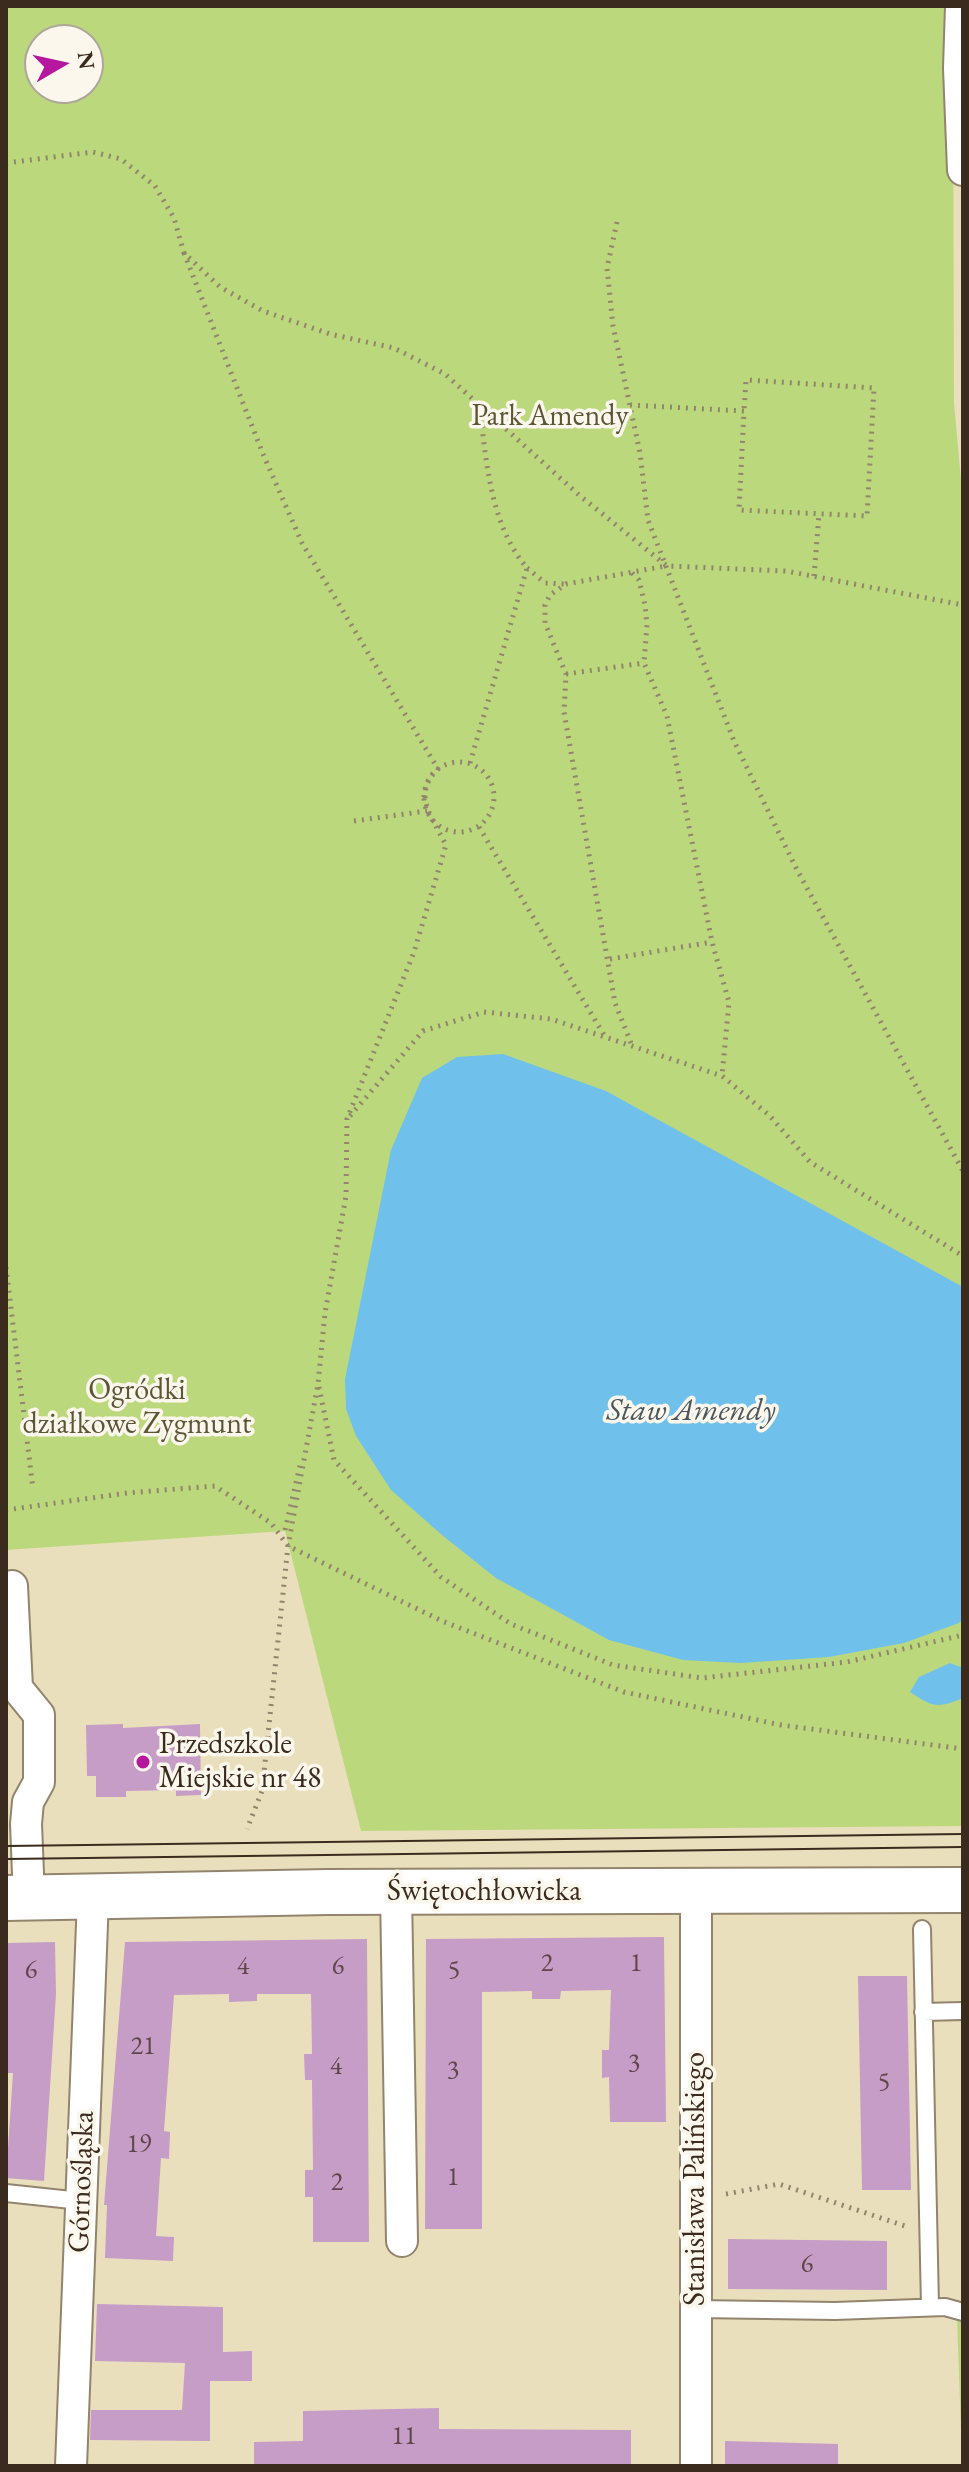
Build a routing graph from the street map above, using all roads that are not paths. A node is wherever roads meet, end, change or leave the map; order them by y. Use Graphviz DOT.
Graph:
graph roads {
  1 [pos="961,6"];
  2 [pos="963,170"];
  3 [pos="12,1586"];
  4 [pos="11,1688"];
  5 [pos="963,1890"];
  6 [pos="696,1892"];
  7 [pos="396,1893"];
  8 [pos="18,1898"];
  9 [pos="93,1898"];
  10 [pos="922,1929"];
  11 [pos="963,2011"];
  12 [pos="923,2012"];
  13 [pos="6,2193"];
  14 [pos="81,2201"];
  15 [pos="402,2241"];
  16 [pos="930,2307"];
  17 [pos="696,2309"];
  18 [pos="963,2312"];
  19 [pos="71,2466"];
  20 [pos="696,2466"];
  1 -- 2 [label="street"];
  3 -- 4 [label="street"];
  4 -- 8 [label="street"];
  5 -- 6 [label="main road, Świętochłowicka"];
  6 -- 7 [label="main road, Świętochłowicka"];
  6 -- 17 [label="street, Stanisława Palińskiego"];
  7 -- 9 [label="main road, Świętochłowicka"];
  7 -- 15 [label="street"];
  8 -- 9 [label="main road, Świętochłowicka"];
  9 -- 14 [label="street, Górnośląska"];
  10 -- 12 [label="lane"];
  11 -- 12 [label="lane"];
  12 -- 16 [label="lane"];
  13 -- 14 [label="lane"];
  14 -- 19 [label="street, Górnośląska"];
  16 -- 17 [label="lane"];
  16 -- 18 [label="lane"];
  17 -- 20 [label="street, Stanisława Palińskiego"];
}
